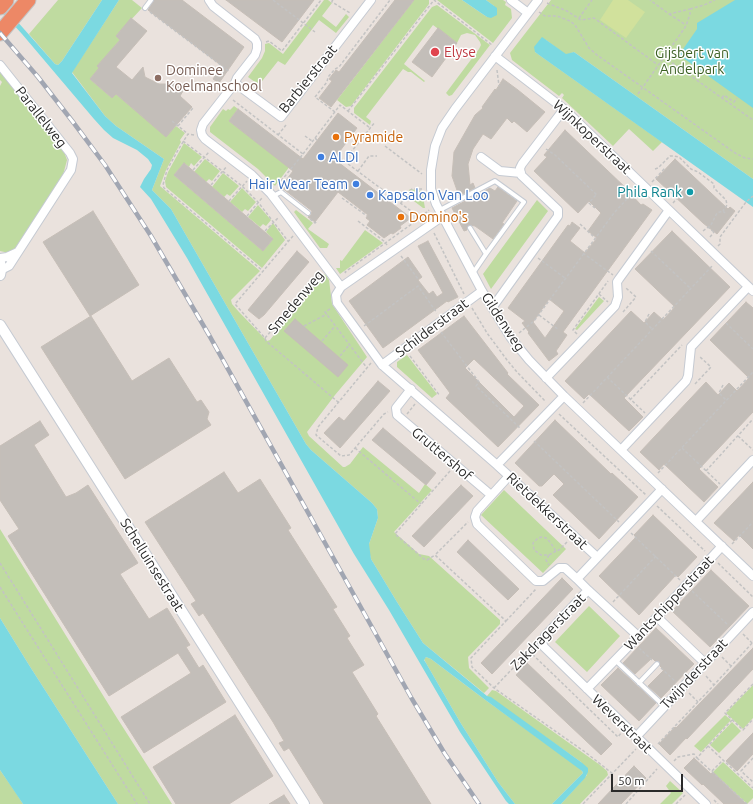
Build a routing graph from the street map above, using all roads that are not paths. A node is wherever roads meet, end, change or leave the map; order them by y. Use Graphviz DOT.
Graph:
graph roads {
  1 [pos="6,0"];
  2 [pos="28,0"];
  3 [pos="151,0"];
  4 [pos="209,0"];
  5 [pos="371,0"];
  6 [pos="511,0"];
  7 [pos="538,0"];
  8 [pos="0,7"];
  9 [pos="145,8"];
  10 [pos="530,10"];
  11 [pos="0,33"];
  12 [pos="498,53"];
  13 [pos="0,65"];
  14 [pos="236,80"];
  15 [pos="564,109"];
  16 [pos="481,157"];
  17 [pos="521,173"];
  18 [pos="271,194"];
  19 [pos="669,210"];
  20 [pos="308,213"];
  21 [pos="441,213"];
  22 [pos="470,228"];
  23 [pos="18,252"];
  24 [pos="486,254"];
  25 [pos="0,258"];
  26 [pos="0,269"];
  27 [pos="472,273"];
  28 [pos="341,287"];
  29 [pos="750,289"];
  30 [pos="482,291"];
  31 [pos="492,308"];
  32 [pos="0,325"];
  33 [pos="382,365"];
  34 [pos="546,378"];
  35 [pos="411,389"];
  36 [pos="564,396"];
  37 [pos="621,450"];
  38 [pos="753,460"];
  39 [pos="497,465"];
  40 [pos="509,476"];
  41 [pos="662,489"];
  42 [pos="491,495"];
  43 [pos="696,521"];
  44 [pos="724,548"];
  45 [pos="597,557"];
  46 [pos="753,576"];
  47 [pos="577,579"];
  48 [pos="588,590"];
  49 [pos="753,612"];
  50 [pos="657,617"];
  51 [pos="638,636"];
  52 [pos="542,641"];
  53 [pos="615,660"];
  54 [pos="705,663"];
  55 [pos="657,664"];
  56 [pos="639,683"];
  57 [pos="587,689"];
  58 [pos="664,706"];
  59 [pos="636,737"];
  60 [pos="304,804"];
  61 [pos="706,804"];
  1 -- 8 [label="highway"];
  2 -- 11 [label="highway"];
  3 -- 9 [label="lane"];
  4 -- 14 [label="street"];
  5 -- 14 [label="street, Barbierstraat"];
  6 -- 10 [label="street"];
  7 -- 10 [label="street, Gildenweg"];
  10 -- 12 [label="street, Gildenweg"];
  12 -- 15 [label="street, Wijnkoperstraat"];
  12 -- 21 [label="street, Gildenweg"];
  13 -- 23 [label="street, Parallelweg"];
  14 -- 18 [label="street, Smedenweg"];
  15 -- 17 [label="street"];
  15 -- 19 [label="street, Wijnkoperstraat"];
  16 -- 17 [label="street"];
  17 -- 31 [label="street"];
  18 -- 20 [label="lane"];
  18 -- 28 [label="street, Smedenweg"];
  19 -- 29 [label="street, Wijnkoperstraat"];
  19 -- 34 [label="street"];
  21 -- 24 [label="lane"];
  21 -- 27 [label="street, Gildenweg"];
  21 -- 28 [label="street"];
  22 -- 24 [label="lane"];
  23 -- 25 [label="street"];
  23 -- 26 [label="street, Parallelweg"];
  24 -- 27 [label="lane"];
  27 -- 30 [label="street, Gildenweg"];
  28 -- 33 [label="street, Gruttershof"];
  29 -- 37 [label="street"];
  30 -- 31 [label="street, Gildenweg"];
  30 -- 33 [label="street, Schilderstraat"];
  31 -- 34 [label="street, Gildenweg"];
  32 -- 60 [label="street, Schelluinsestraat"];
  33 -- 35 [label="street, Gruttershof"];
  34 -- 36 [label="street, Gildenweg"];
  35 -- 39 [label="street, Gruttershof"];
  35 -- 42 [label="street, Gruttershof"];
  36 -- 37 [label="street, Gildenweg"];
  36 -- 39 [label="street"];
  37 -- 41 [label="street, Gildenweg"];
  38 -- 43 [label="street"];
  39 -- 40 [label="street, Rietdekkerstraat"];
  40 -- 42 [label="street"];
  40 -- 45 [label="street, Rietdekkerstraat"];
  41 -- 43 [label="street, Gildenweg"];
  41 -- 45 [label="street, Zakdragerstraat"];
  42 -- 47 [label="street"];
  43 -- 44 [label="street, Gildenweg"];
  44 -- 46 [label="street, Gildenweg"];
  44 -- 50 [label="street, Wantschipperstraat"];
  45 -- 47 [label="street, Zakdragerstraat"];
  47 -- 48 [label="street, Zakdragerstraat"];
  48 -- 51 [label="street"];
  48 -- 52 [label="street, Zakdragerstraat"];
  49 -- 54 [label="street, Twijnderstraat"];
  50 -- 51 [label="street, Wantschipperstraat"];
  50 -- 54 [label="street"];
  51 -- 53 [label="street, Wantschipperstraat"];
  52 -- 57 [label="street, Weverstraat"];
  53 -- 56 [label="lane, Wantschipperstraat"];
  53 -- 57 [label="street, Wantschipperstraat"];
  54 -- 58 [label="street, Twijnderstraat"];
  55 -- 56 [label="lane"];
  56 -- 58 [label="lane, Wantschipperstraat"];
  57 -- 59 [label="street, Weverstraat"];
  58 -- 59 [label="street, Twijnderstraat"];
  59 -- 61 [label="street, Weverstraat"];
}
